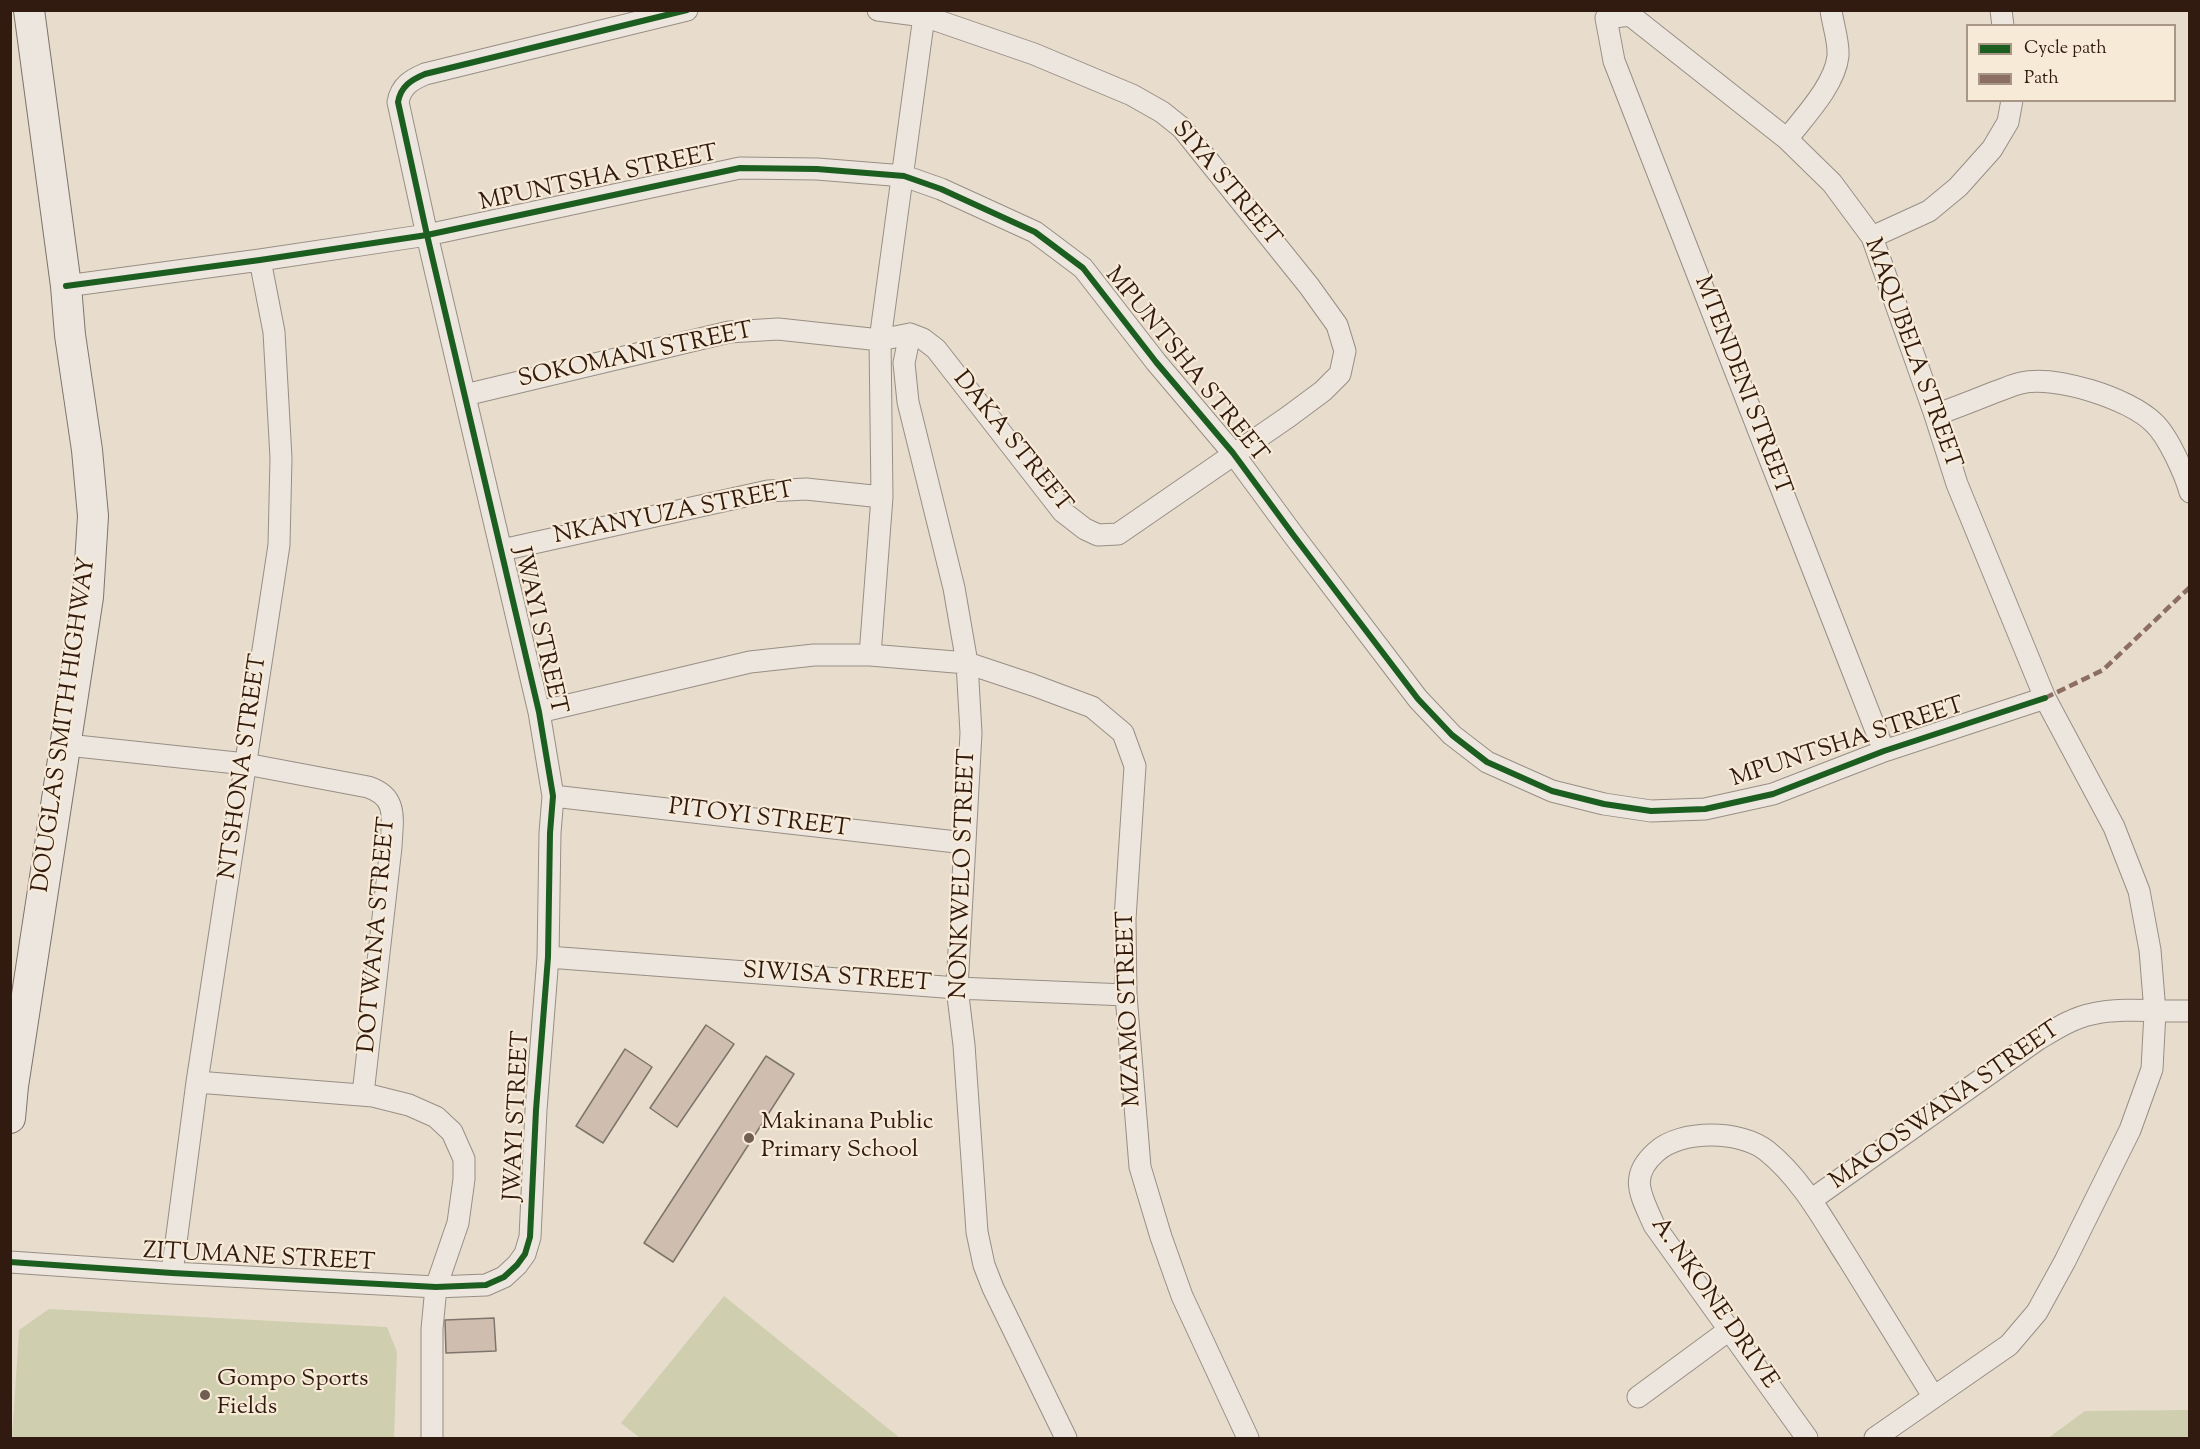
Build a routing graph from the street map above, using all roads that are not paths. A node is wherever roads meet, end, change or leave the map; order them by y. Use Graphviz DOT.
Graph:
graph roads {
  1 [pos="29,10"];
  2 [pos="687,10"];
  3 [pos="878,10"];
  4 [pos="1831,10"];
  5 [pos="1631,13"];
  6 [pos="1602,14"];
  7 [pos="924,16"];
  8 [pos="2012,102"];
  9 [pos="1788,139"];
  10 [pos="904,176"];
  11 [pos="427,235"];
  12 [pos="1872,237"];
  13 [pos="260,260"];
  14 [pos="66,286"];
  15 [pos="910,334"];
  16 [pos="880,340"];
  17 [pos="465,395"];
  18 [pos="1935,415"];
  19 [pos="1233,453"];
  20 [pos="2190,492"];
  21 [pos="882,497"];
  22 [pos="502,550"];
  23 [pos="870,656"];
  24 [pos="967,663"];
  25 [pos="2045,698"];
  26 [pos="539,712"];
  27 [pos="67,745"];
  28 [pos="1884,751"];
  29 [pos="246,764"];
  30 [pos="553,796"];
  31 [pos="965,843"];
  32 [pos="548,957"];
  33 [pos="957,988"];
  34 [pos="1126,995"];
  35 [pos="2190,1011"];
  36 [pos="2155,1012"];
  37 [pos="197,1082"];
  38 [pos="363,1094"];
  39 [pos="10,1118"];
  40 [pos="1811,1200"];
  41 [pos="10,1262"];
  42 [pos="172,1273"];
  43 [pos="504,1277"];
  44 [pos="436,1287"];
  45 [pos="1729,1330"];
  46 [pos="1933,1396"];
  47 [pos="1638,1397"];
  48 [pos="432,1438"];
  49 [pos="1066,1438"];
  50 [pos="1248,1438"];
  51 [pos="1807,1438"];
  52 [pos="1875,1438"];
  1 -- 14 [label="street, DOUGLAS SMITH HIGHWAY"];
  2 -- 11 [label="street, JWAYI STREET"];
  3 -- 7 [label="street, SIYA STREET"];
  4 -- 9 [label="street"];
  5 -- 6 [label="street, MAQUBELA STREET"];
  5 -- 9 [label="street, MAQUBELA STREET"];
  6 -- 28 [label="street, MTENDENI STREET"];
  7 -- 10 [label="street"];
  7 -- 19 [label="street, SIYA STREET"];
  8 -- 12 [label="street"];
  9 -- 12 [label="street, MAQUBELA STREET"];
  10 -- 11 [label="street, MPUNTSHA STREET"];
  10 -- 16 [label="street"];
  10 -- 19 [label="street, MPUNTSHA STREET"];
  11 -- 13 [label="street, MPUNTSHA STREET"];
  11 -- 17 [label="street, JWAYI STREET"];
  12 -- 18 [label="street, MAQUBELA STREET"];
  13 -- 14 [label="street, MPUNTSHA STREET"];
  13 -- 29 [label="street, NTSHONA STREET"];
  14 -- 27 [label="street, DOUGLAS SMITH HIGHWAY"];
  15 -- 16 [label="street"];
  15 -- 19 [label="street, DAKA STREET"];
  15 -- 24 [label="street, NONKWELO STREET"];
  16 -- 17 [label="street, SOKOMANI STREET"];
  16 -- 21 [label="street"];
  17 -- 22 [label="street, JWAYI STREET"];
  18 -- 20 [label="street"];
  18 -- 25 [label="street, MAQUBELA STREET"];
  19 -- 28 [label="street, MPUNTSHA STREET"];
  21 -- 22 [label="street, NKANYUZA STREET"];
  21 -- 23 [label="street"];
  22 -- 26 [label="street, JWAYI STREET"];
  23 -- 24 [label="street, MZAMO STREET"];
  23 -- 26 [label="street, MZAMO STREET"];
  24 -- 31 [label="street, NONKWELO STREET"];
  24 -- 34 [label="street, MZAMO STREET"];
  25 -- 28 [label="street, MPUNTSHA STREET"];
  25 -- 36 [label="street, MAQUBELA STREET"];
  26 -- 30 [label="street, JWAYI STREET"];
  27 -- 29 [label="street"];
  27 -- 39 [label="street, DOUGLAS SMITH HIGHWAY"];
  29 -- 37 [label="street, NTSHONA STREET"];
  29 -- 38 [label="street, DOTWANA STREET"];
  30 -- 31 [label="street, PITOYI STREET"];
  30 -- 32 [label="street, JWAYI STREET"];
  31 -- 33 [label="street, NONKWELO STREET"];
  32 -- 33 [label="street, SIWISA STREET"];
  32 -- 43 [label="street, JWAYI STREET"];
  33 -- 34 [label="street, SIWISA STREET"];
  33 -- 49 [label="street, NONKWELO STREET"];
  34 -- 50 [label="street, MZAMO STREET"];
  35 -- 36 [label="street, MAGOSWANA STREET"];
  36 -- 40 [label="street, MAGOSWANA STREET"];
  36 -- 46 [label="street, MAQUBELA STREET"];
  37 -- 38 [label="street"];
  37 -- 42 [label="street, NTSHONA STREET"];
  38 -- 44 [label="street"];
  40 -- 45 [label="street, A. NKONE DRIVE"];
  40 -- 46 [label="street"];
  41 -- 42 [label="street, ZITUMANE STREET"];
  42 -- 44 [label="street, ZITUMANE STREET"];
  43 -- 44 [label="street, ZITUMANE STREET"];
  44 -- 48 [label="street"];
  45 -- 47 [label="street"];
  45 -- 51 [label="street, A. NKONE DRIVE"];
  46 -- 52 [label="street, MAQUBELA STREET"];
}
